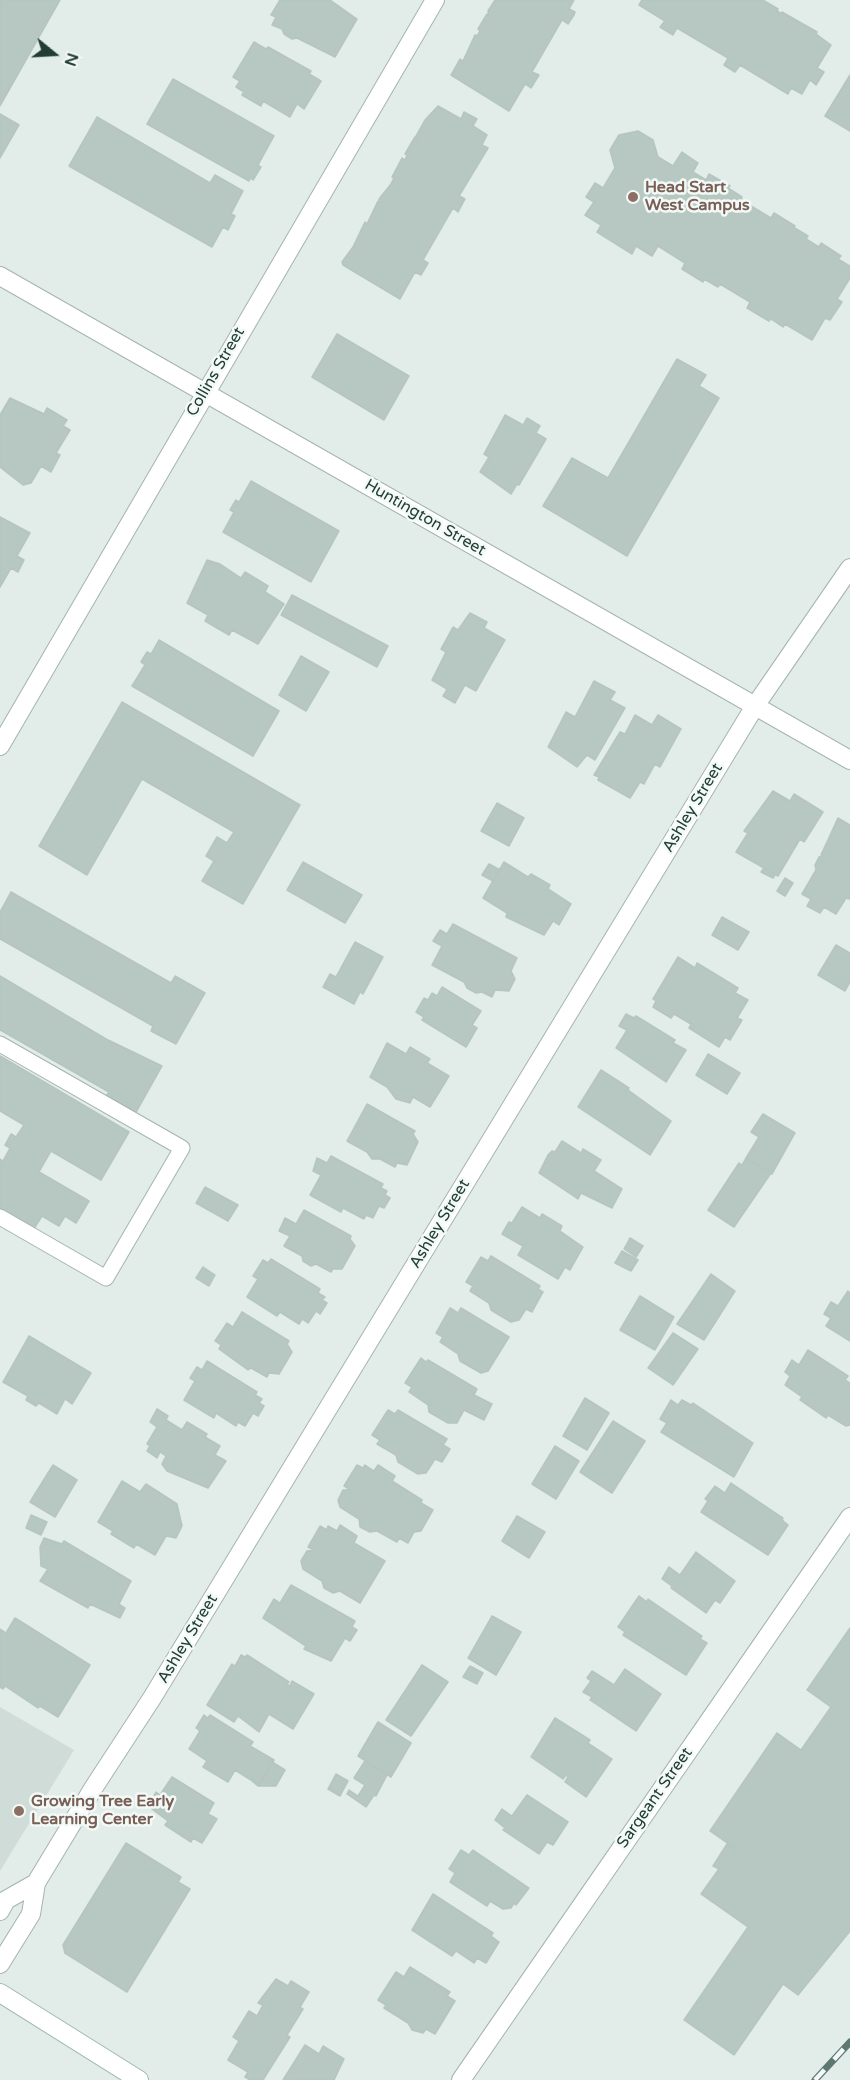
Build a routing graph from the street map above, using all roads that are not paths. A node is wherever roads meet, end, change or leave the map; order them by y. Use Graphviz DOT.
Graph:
graph roads {
  1 [pos="435,0"];
  2 [pos="0,276"];
  3 [pos="204,393"];
  4 [pos="850,568"];
  5 [pos="755,706"];
  6 [pos="0,746"];
  7 [pos="850,760"];
  8 [pos="0,1044"];
  9 [pos="0,1217"];
  10 [pos="850,1517"];
  11 [pos="36,1883"];
  12 [pos="0,1911"];
  13 [pos="0,1964"];
  14 [pos="0,1993"];
  15 [pos="139,2080"];
  16 [pos="461,2080"];
  1 -- 3 [label="street, Collins Street"];
  2 -- 3 [label="street, Huntington Street"];
  3 -- 5 [label="street, Huntington Street"];
  3 -- 6 [label="street, Collins Street"];
  4 -- 5 [label="street, Ashley Street"];
  5 -- 7 [label="street, Huntington Street"];
  5 -- 11 [label="street, Ashley Street"];
  8 -- 9 [label="lane"];
  10 -- 16 [label="street, Sargeant Street"];
  11 -- 12 [label="street, Ashley Street"];
  11 -- 13 [label="street, Ashley Street"];
  14 -- 15 [label="street"];
}
